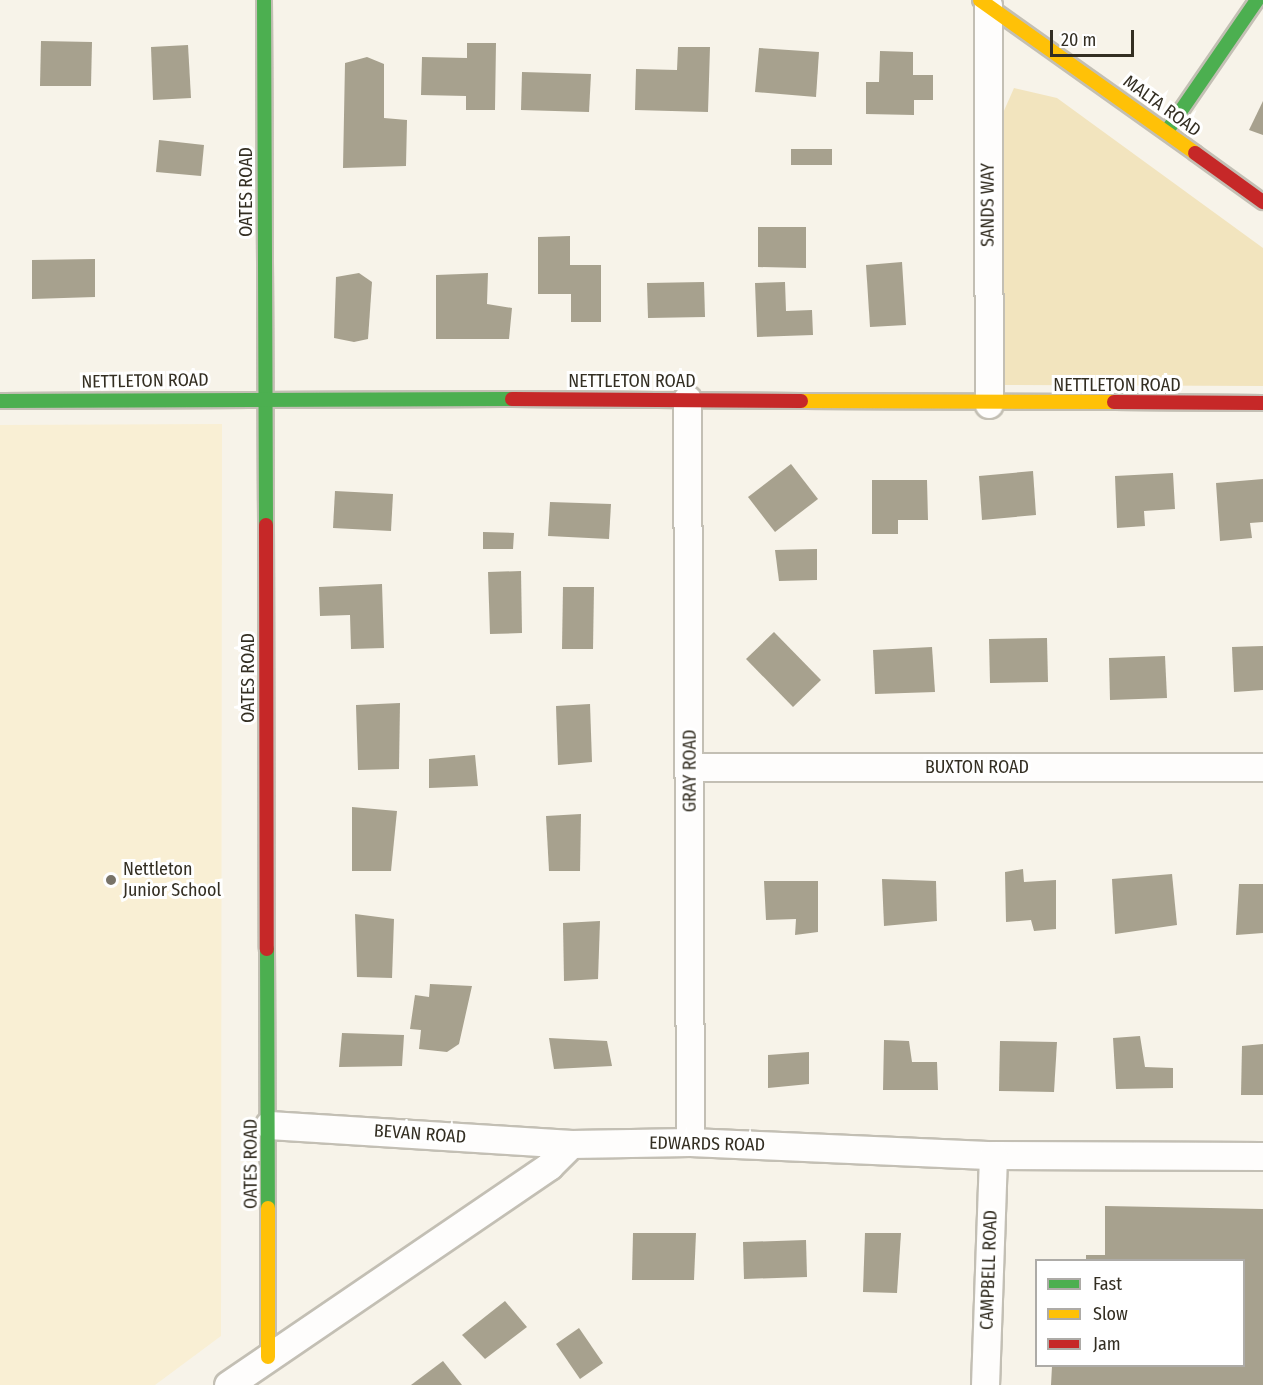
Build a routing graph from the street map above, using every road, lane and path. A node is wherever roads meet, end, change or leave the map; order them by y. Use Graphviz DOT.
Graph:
graph roads {
  1 [pos="264,0"];
  2 [pos="1257,0"];
  3 [pos="984,3"];
  4 [pos="1167,131"];
  5 [pos="1263,202"];
  6 [pos="264,398"];
  7 [pos="687,399"];
  8 [pos="0,401"];
  9 [pos="1263,403"];
  10 [pos="989,404"];
  11 [pos="690,767"];
  12 [pos="1263,767"];
  13 [pos="269,1125"];
  14 [pos="690,1142"];
  15 [pos="571,1144"];
  16 [pos="993,1155"];
  17 [pos="1263,1156"];
  18 [pos="268,1357"];
  19 [pos="228,1385"];
  20 [pos="985,1385"];
  1 -- 6 [label="street, OATES ROAD"];
  2 -- 4 [label="street"];
  3 -- 4 [label="street, MALTA ROAD"];
  3 -- 10 [label="street, SANDS WAY"];
  4 -- 5 [label="street, MALTA ROAD"];
  6 -- 7 [label="street, NETTLETON ROAD"];
  6 -- 8 [label="street, NETTLETON ROAD"];
  6 -- 13 [label="street, OATES ROAD"];
  7 -- 10 [label="street, NETTLETON ROAD"];
  7 -- 11 [label="street, GRAY ROAD"];
  9 -- 10 [label="street, NETTLETON ROAD"];
  11 -- 12 [label="street, BUXTON ROAD"];
  11 -- 14 [label="street, GRAY ROAD"];
  13 -- 15 [label="street, BEVAN ROAD"];
  13 -- 18 [label="street, OATES ROAD"];
  14 -- 15 [label="street, EDWARDS ROAD"];
  14 -- 16 [label="street, EDWARDS ROAD"];
  15 -- 18 [label="street"];
  16 -- 17 [label="street, EDWARDS ROAD"];
  16 -- 20 [label="street, CAMPBELL ROAD"];
  18 -- 19 [label="street"];
}
